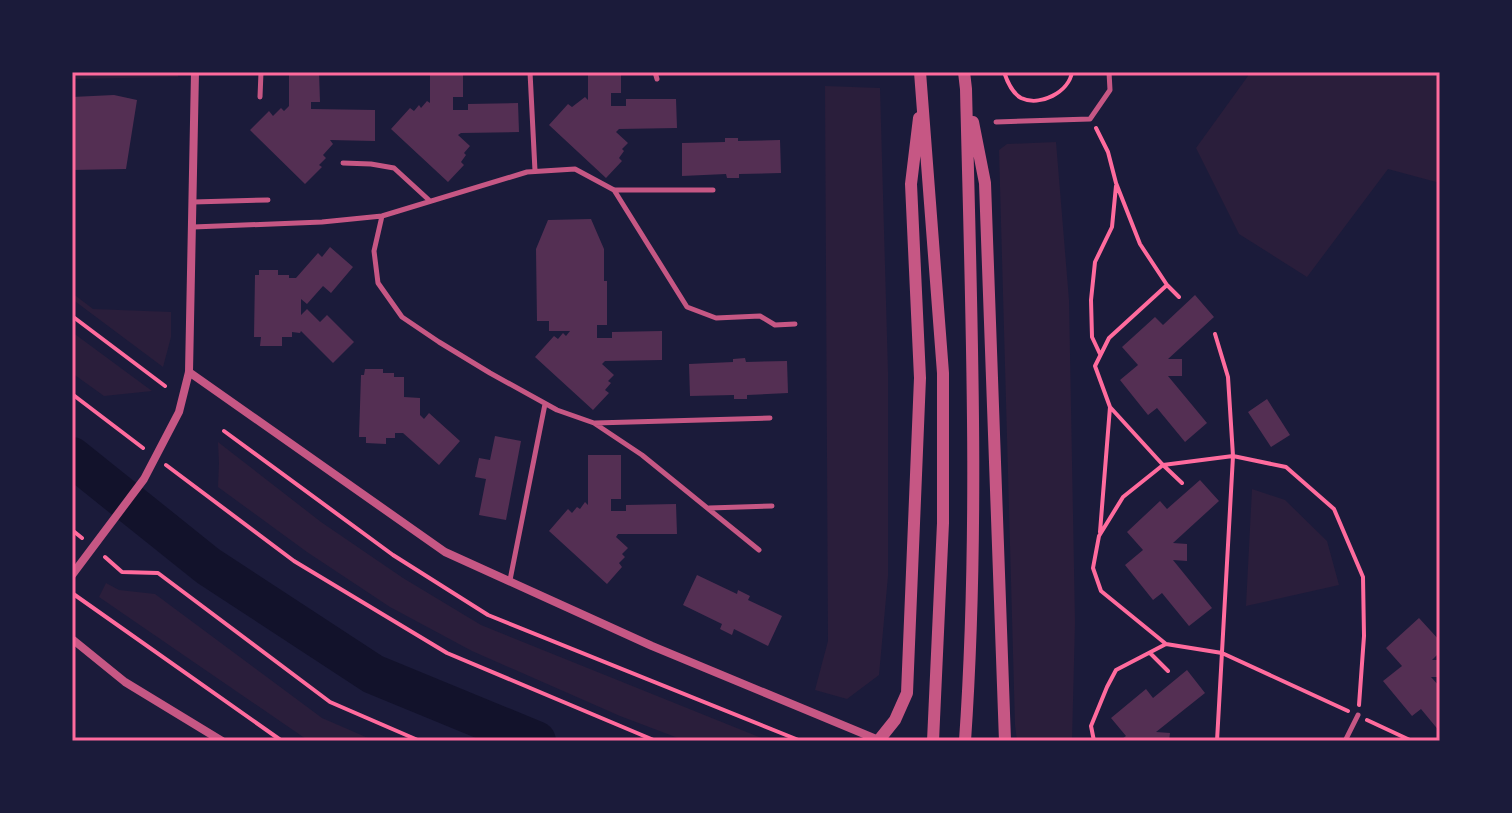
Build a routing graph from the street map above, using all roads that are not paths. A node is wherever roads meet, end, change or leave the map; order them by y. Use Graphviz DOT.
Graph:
graph roads {
  1 [pos="195,72"];
  2 [pos="261,72"];
  3 [pos="530,72"];
  4 [pos="920,72"];
  5 [pos="964,72"];
  6 [pos="1109,72"];
  7 [pos="966,89"];
  8 [pos="922,91"];
  9 [pos="260,97"];
  10 [pos="996,122"];
  11 [pos="343,163"];
  12 [pos="535,171"];
  13 [pos="614,190"];
  14 [pos="713,190"];
  15 [pos="268,200"];
  16 [pos="193,202"];
  17 [pos="431,202"];
  18 [pos="382,216"];
  19 [pos="193,227"];
  20 [pos="795,324"];
  21 [pos="189,372"];
  22 [pos="545,404"];
  23 [pos="770,418"];
  24 [pos="594,423"];
  25 [pos="772,506"];
  26 [pos="708,508"];
  27 [pos="759,550"];
  28 [pos="73,574"];
  29 [pos="510,580"];
  30 [pos="72,639"];
  31 [pos="938,655"];
  32 [pos="971,655"];
  33 [pos="1358,715"];
  34 [pos="880,740"];
  35 [pos="222,741"];
  36 [pos="924,741"];
  37 [pos="933,741"];
  38 [pos="965,741"];
  39 [pos="973,741"];
  40 [pos="1005,741"];
  41 [pos="1345,741"];
  1 -- 16 [label="street"];
  2 -- 9 [label="lane"];
  3 -- 12 [label="lane"];
  4 -- 8 [label="street"];
  5 -- 7 [label="street"];
  6 -- 10 [label="lane"];
  7 -- 32 [label="street"];
  7 -- 40 [label="street"];
  8 -- 31 [label="street"];
  8 -- 34 [label="street"];
  11 -- 17 [label="lane"];
  12 -- 13 [label="lane"];
  12 -- 17 [label="lane"];
  13 -- 14 [label="lane"];
  13 -- 20 [label="lane"];
  15 -- 16 [label="lane"];
  16 -- 19 [label="street"];
  17 -- 18 [label="lane"];
  18 -- 19 [label="lane"];
  18 -- 22 [label="lane"];
  19 -- 21 [label="street"];
  21 -- 28 [label="street"];
  21 -- 29 [label="street"];
  22 -- 24 [label="lane"];
  22 -- 29 [label="lane"];
  23 -- 24 [label="lane"];
  24 -- 26 [label="lane"];
  25 -- 26 [label="lane"];
  26 -- 27 [label="lane"];
  29 -- 34 [label="street"];
  30 -- 35 [label="street"];
  31 -- 36 [label="street"];
  31 -- 37 [label="street"];
  32 -- 38 [label="street"];
  32 -- 39 [label="street"];
  33 -- 41 [label="lane"];
}
